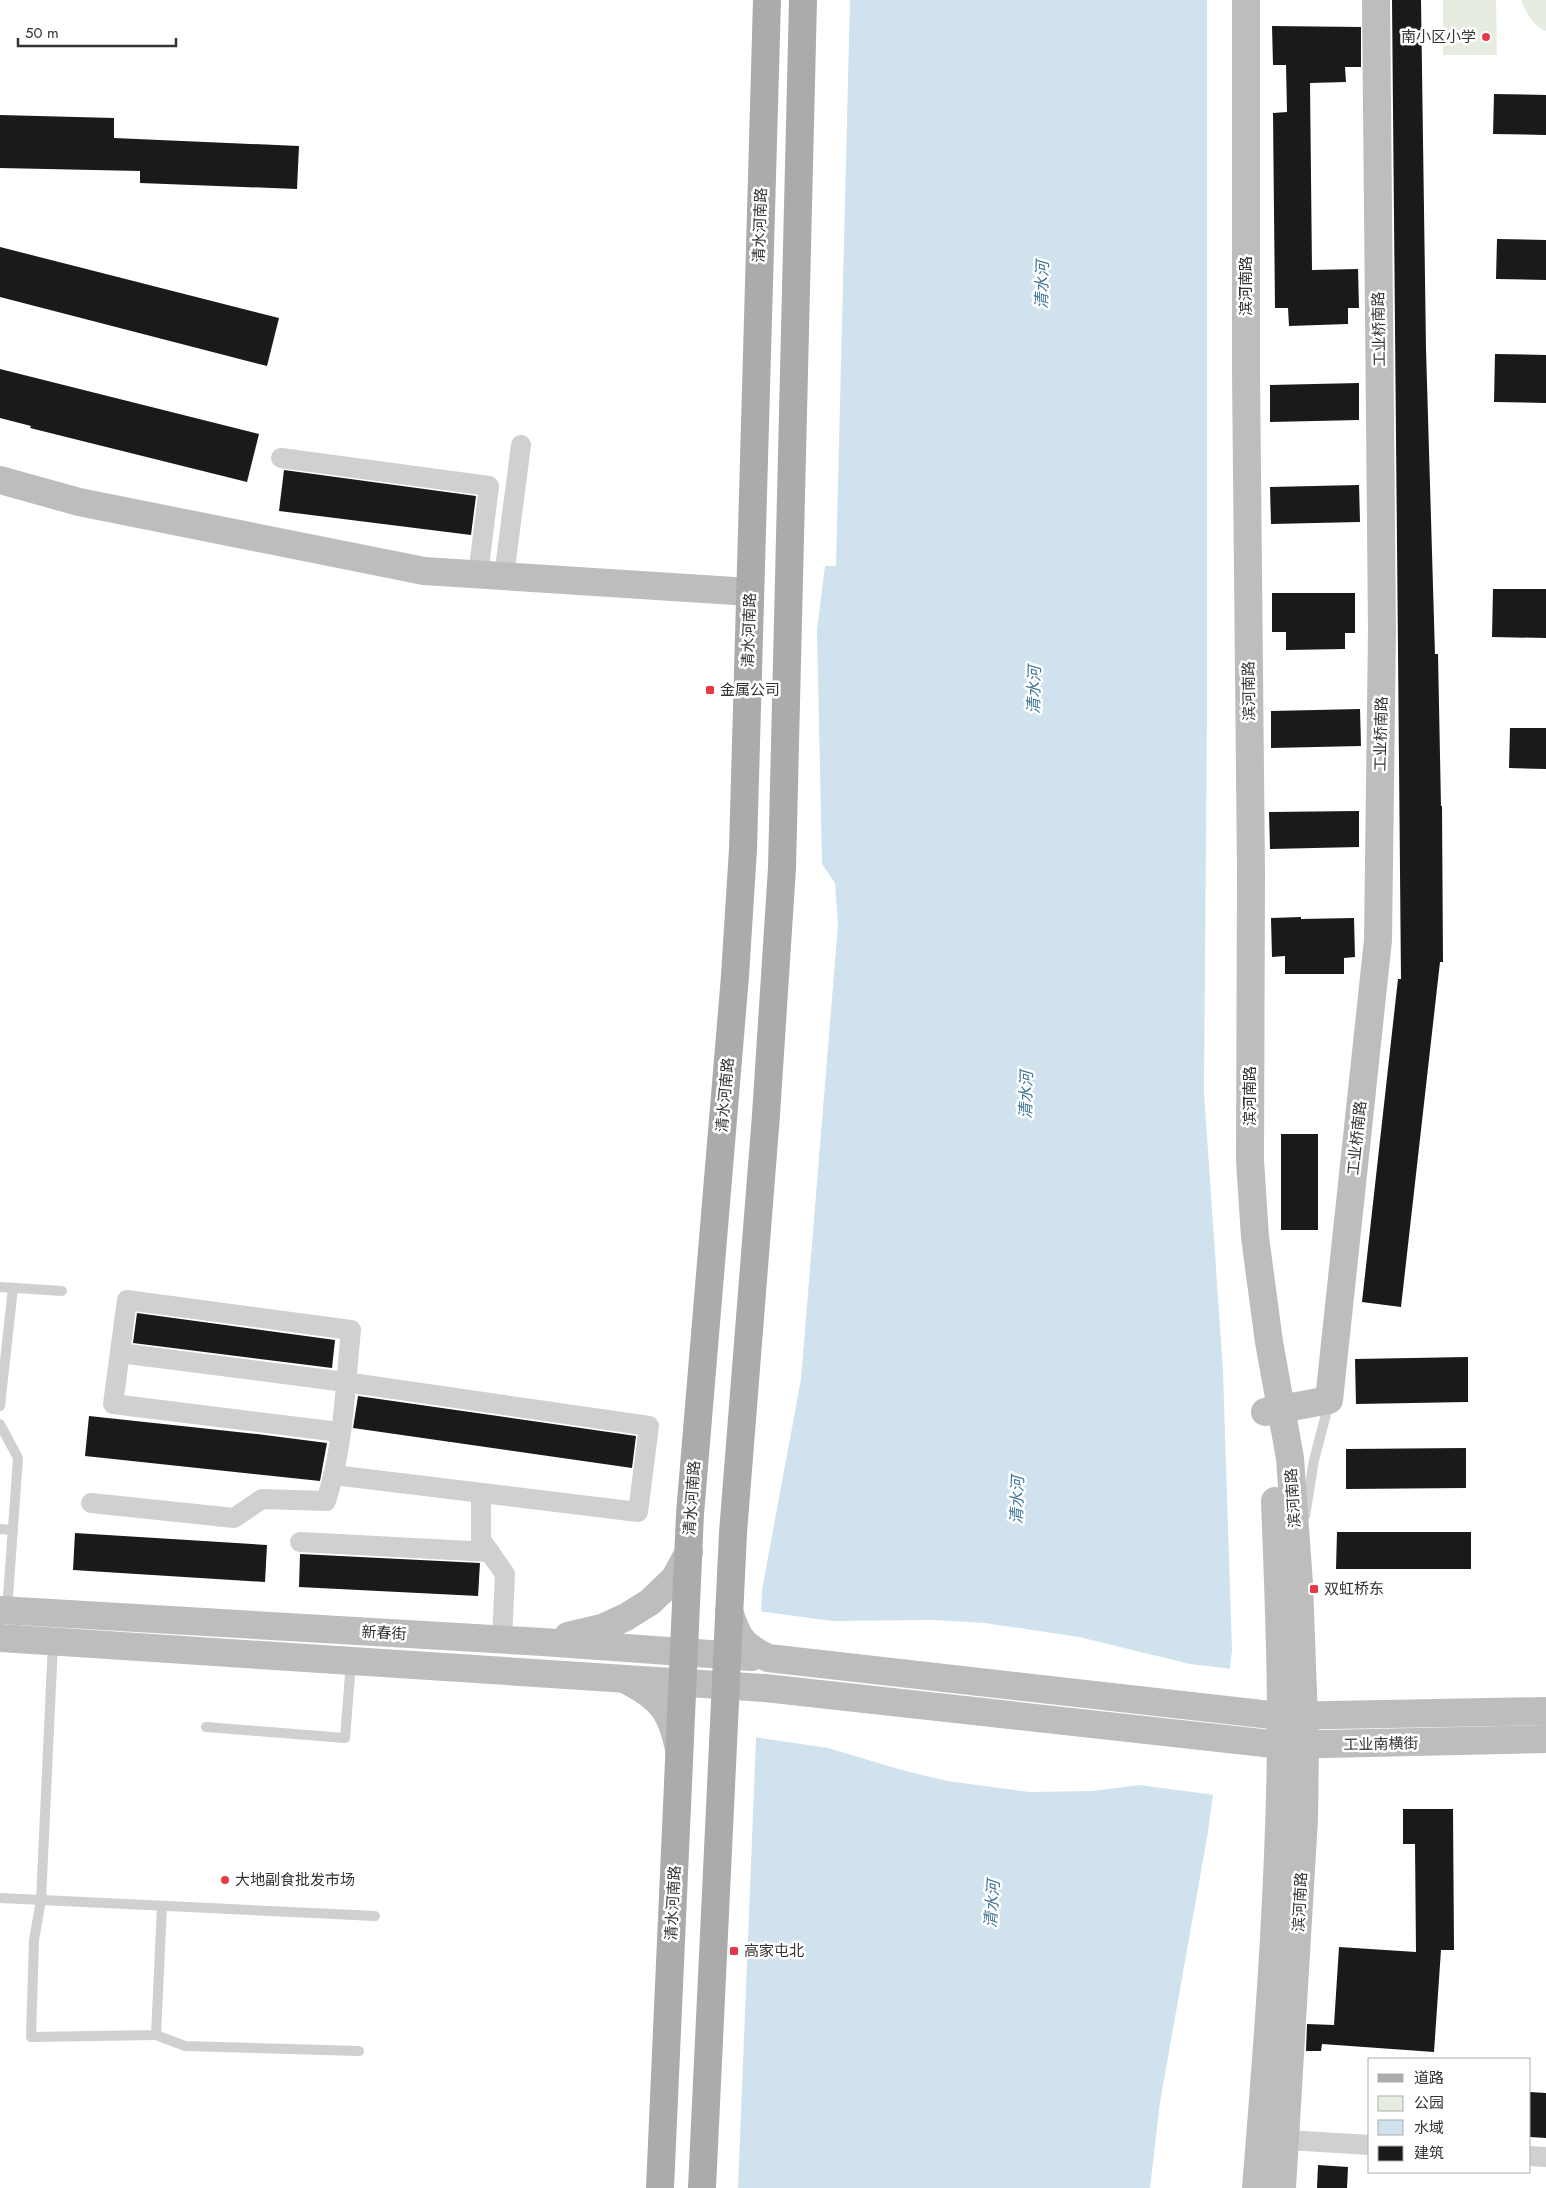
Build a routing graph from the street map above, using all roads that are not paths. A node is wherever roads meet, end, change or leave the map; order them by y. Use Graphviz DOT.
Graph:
graph roads {
  1 [pos="767,0"];
  2 [pos="803,0"];
  3 [pos="1231,0"];
  4 [pos="1246,0"];
  5 [pos="1376,0"];
  6 [pos="521,445"];
  7 [pos="281,458"];
  8 [pos="0,480"];
  9 [pos="491,576"];
  10 [pos="750,592"];
  11 [pos="0,1286"];
  12 [pos="14,1288"];
  13 [pos="62,1292"];
  14 [pos="120,1353"];
  15 [pos="345,1382"];
  16 [pos="1329,1400"];
  17 [pos="0,1406"];
  18 [pos="1273,1411"];
  19 [pos="0,1424"];
  20 [pos="339,1432"];
  21 [pos="334,1475"];
  22 [pos="481,1493"];
  23 [pos="91,1503"];
  24 [pos="0,1529"];
  25 [pos="13,1530"];
  26 [pos="300,1542"];
  27 [pos="490,1552"];
  28 [pos="689,1552"];
  29 [pos="1297,1561"];
  30 [pos="4,1611"];
  31 [pos="729,1612"];
  32 [pos="0,1638"];
  33 [pos="502,1640"];
  34 [pos="53,1642"];
  35 [pos="542,1642"];
  36 [pos="684,1652"];
  37 [pos="727,1655"];
  38 [pos="768,1658"];
  39 [pos="351,1662"];
  40 [pos="627,1680"];
  41 [pos="683,1684"];
  42 [pos="726,1686"];
  43 [pos="765,1688"];
  44 [pos="1224,1708"];
  45 [pos="1546,1711"];
  46 [pos="1292,1716"];
  47 [pos="724,1726"];
  48 [pos="206,1728"];
  49 [pos="1217,1739"];
  50 [pos="1546,1739"];
  51 [pos="1293,1745"];
  52 [pos="680,1751"];
  53 [pos="0,1898"];
  54 [pos="41,1900"];
  55 [pos="162,1906"];
  56 [pos="375,1916"];
  57 [pos="156,2035"];
  58 [pos="360,2050"];
  59 [pos="1260,2138"];
  60 [pos="1287,2140"];
  61 [pos="1368,2145"];
  62 [pos="1531,2156"];
  63 [pos="1546,2157"];
  64 [pos="660,2188"];
  65 [pos="702,2188"];
  66 [pos="1256,2188"];
  67 [pos="1282,2188"];
  1 -- 10 [label="main road, 清水河南路"];
  2 -- 31 [label="main road"];
  3 -- 18 [label="main road, 滨河南路"];
  4 -- 18 [label="main road, 滨河南路"];
  5 -- 16 [label="main road, 工业桥南路"];
  6 -- 9 [label="street"];
  7 -- 9 [label="street"];
  8 -- 9 [label="main road"];
  9 -- 10 [label="main road"];
  10 -- 28 [label="main road, 清水河南路"];
  11 -- 12 [label="lane"];
  12 -- 13 [label="lane"];
  12 -- 17 [label="lane"];
  14 -- 15 [label="street"];
  14 -- 15 [label="street"];
  14 -- 20 [label="street"];
  15 -- 20 [label="street"];
  15 -- 22 [label="street"];
  16 -- 18 [label="main road"];
  16 -- 29 [label="lane"];
  18 -- 29 [label="main road, 滨河南路"];
  18 -- 46 [label="main road, 滨河南路"];
  19 -- 25 [label="lane"];
  20 -- 21 [label="street"];
  21 -- 22 [label="street"];
  21 -- 23 [label="street"];
  22 -- 27 [label="street"];
  24 -- 25 [label="lane"];
  25 -- 30 [label="lane"];
  26 -- 27 [label="street"];
  27 -- 33 [label="street"];
  28 -- 35 [label="main road"];
  28 -- 36 [label="main road, 清水河南路"];
  29 -- 46 [label="main road, 滨河南路"];
  30 -- 33 [label="main road, 新春街"];
  31 -- 37 [label="main road"];
  31 -- 38 [label="main road"];
  32 -- 34 [label="main road, 新春街"];
  33 -- 35 [label="main road, 新春街"];
  34 -- 39 [label="main road, 新春街"];
  34 -- 54 [label="lane"];
  35 -- 36 [label="main road, 新春街"];
  36 -- 37 [label="main road, 新春街"];
  36 -- 41 [label="main road, 清水河南路"];
  37 -- 38 [label="main road, 新春街"];
  37 -- 42 [label="main road"];
  38 -- 44 [label="main road, 新春街"];
  39 -- 40 [label="main road, 新春街"];
  39 -- 48 [label="lane"];
  40 -- 41 [label="main road, 新春街"];
  40 -- 52 [label="main road"];
  41 -- 42 [label="main road, 新春街"];
  41 -- 52 [label="main road, 清水河南路"];
  42 -- 43 [label="main road, 新春街"];
  42 -- 47 [label="main road"];
  43 -- 47 [label="main road"];
  43 -- 49 [label="main road, 新春街"];
  44 -- 46 [label="main road, 工业南横街"];
  45 -- 46 [label="main road, 工业南横街"];
  46 -- 51 [label="main road, 滨河南路"];
  47 -- 65 [label="main road"];
  49 -- 51 [label="main road, 工业南横街"];
  50 -- 51 [label="main road, 工业南横街"];
  51 -- 59 [label="main road, 滨河南路"];
  51 -- 60 [label="main road, 滨河南路"];
  52 -- 64 [label="main road, 清水河南路"];
  53 -- 54 [label="lane"];
  54 -- 55 [label="lane"];
  54 -- 57 [label="lane"];
  55 -- 56 [label="lane"];
  55 -- 57 [label="lane"];
  57 -- 58 [label="lane"];
  59 -- 60 [label="main road"];
  59 -- 66 [label="main road, 滨河南路"];
  60 -- 61 [label="street"];
  60 -- 67 [label="main road, 滨河南路"];
  62 -- 63 [label="street"];
}
